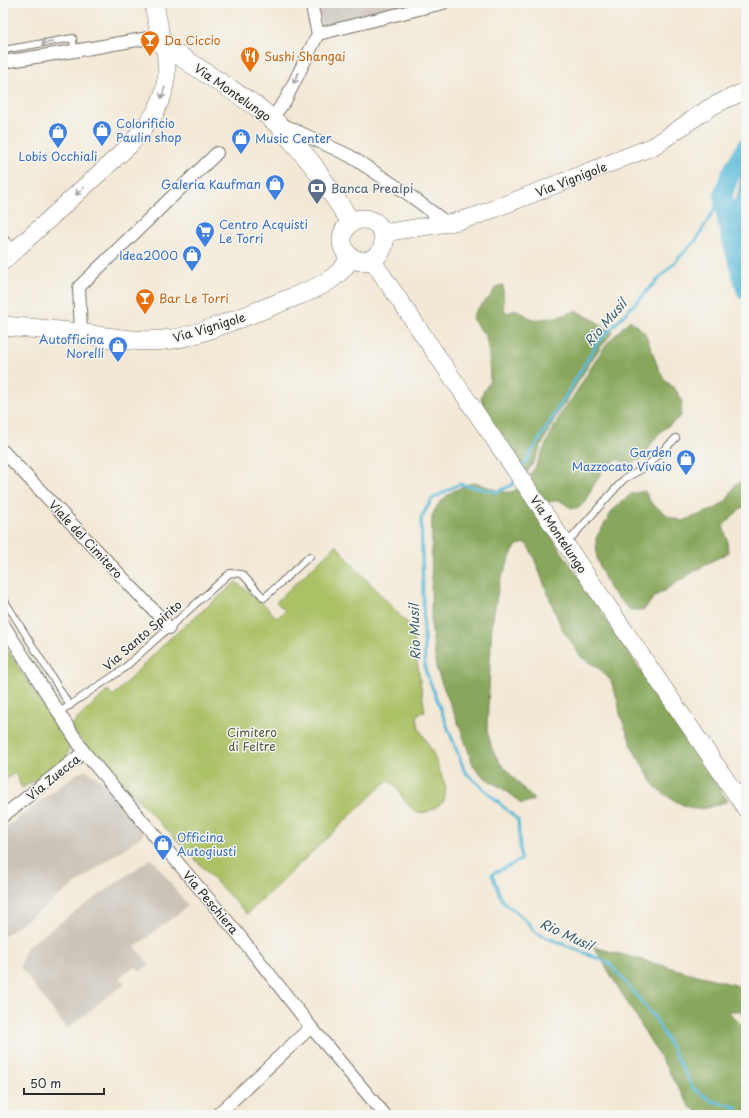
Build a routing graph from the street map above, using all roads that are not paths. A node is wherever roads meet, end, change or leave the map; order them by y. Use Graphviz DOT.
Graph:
graph roads {
  1 [pos="154,3"];
  2 [pos="311,3"];
  3 [pos="443,3"];
  4 [pos="318,34"];
  5 [pos="163,42"];
  6 [pos="3,50"];
  7 [pos="74,51"];
  8 [pos="3,62"];
  9 [pos="745,92"];
  10 [pos="271,119"];
  11 [pos="217,153"];
  12 [pos="351,222"];
  13 [pos="447,223"];
  14 [pos="383,233"];
  15 [pos="6,252"];
  16 [pos="350,258"];
  17 [pos="372,260"];
  18 [pos="3,326"];
  19 [pos="81,333"];
  20 [pos="676,438"];
  21 [pos="3,451"];
  22 [pos="566,544"];
  23 [pos="310,556"];
  24 [pos="3,598"];
  25 [pos="3,624"];
  26 [pos="169,628"];
  27 [pos="70,706"];
  28 [pos="58,713"];
  29 [pos="84,752"];
  30 [pos="746,809"];
  31 [pos="3,816"];
  32 [pos="311,1027"];
  33 [pos="217,1115"];
  34 [pos="385,1115"];
  1 -- 5 [label="main road"];
  2 -- 4 [label="street"];
  3 -- 4 [label="street"];
  4 -- 10 [label="street, one-way"];
  5 -- 7 [label="street"];
  5 -- 10 [label="main road, Via Montelungo"];
  5 -- 15 [label="street, one-way"];
  7 -- 6 [label="lane, one-way"];
  7 -- 8 [label="street"];
  9 -- 13 [label="street, Via Vignigole"];
  10 -- 12 [label="main road, Via Montelungo"];
  10 -- 13 [label="street"];
  11 -- 19 [label="street"];
  12 -- 14 [label="main road"];
  12 -- 16 [label="main road"];
  13 -- 14 [label="street, Via Vignigole"];
  14 -- 17 [label="main road"];
  16 -- 17 [label="main road"];
  16 -- 19 [label="main road, Via Vignigole"];
  17 -- 22 [label="street, Via Montelungo"];
  18 -- 19 [label="main road, Via Vignigole"];
  20 -- 22 [label="lane"];
  21 -- 26 [label="street, Viale del Cimitero"];
  22 -- 30 [label="street, Via Montelungo"];
  23 -- 26 [label="lane, Via Santo Spirito"];
  24 -- 27 [label="lane"];
  25 -- 28 [label="street, Via Peschiera"];
  26 -- 27 [label="lane, Via Santo Spirito"];
  27 -- 28 [label="lane, Via Santo Spirito"];
  28 -- 29 [label="street, Via Peschiera"];
  29 -- 31 [label="street, Via Zuecca"];
  29 -- 32 [label="street, Via Peschiera"];
  32 -- 33 [label="street"];
  32 -- 34 [label="street, Via Peschiera"];
}
